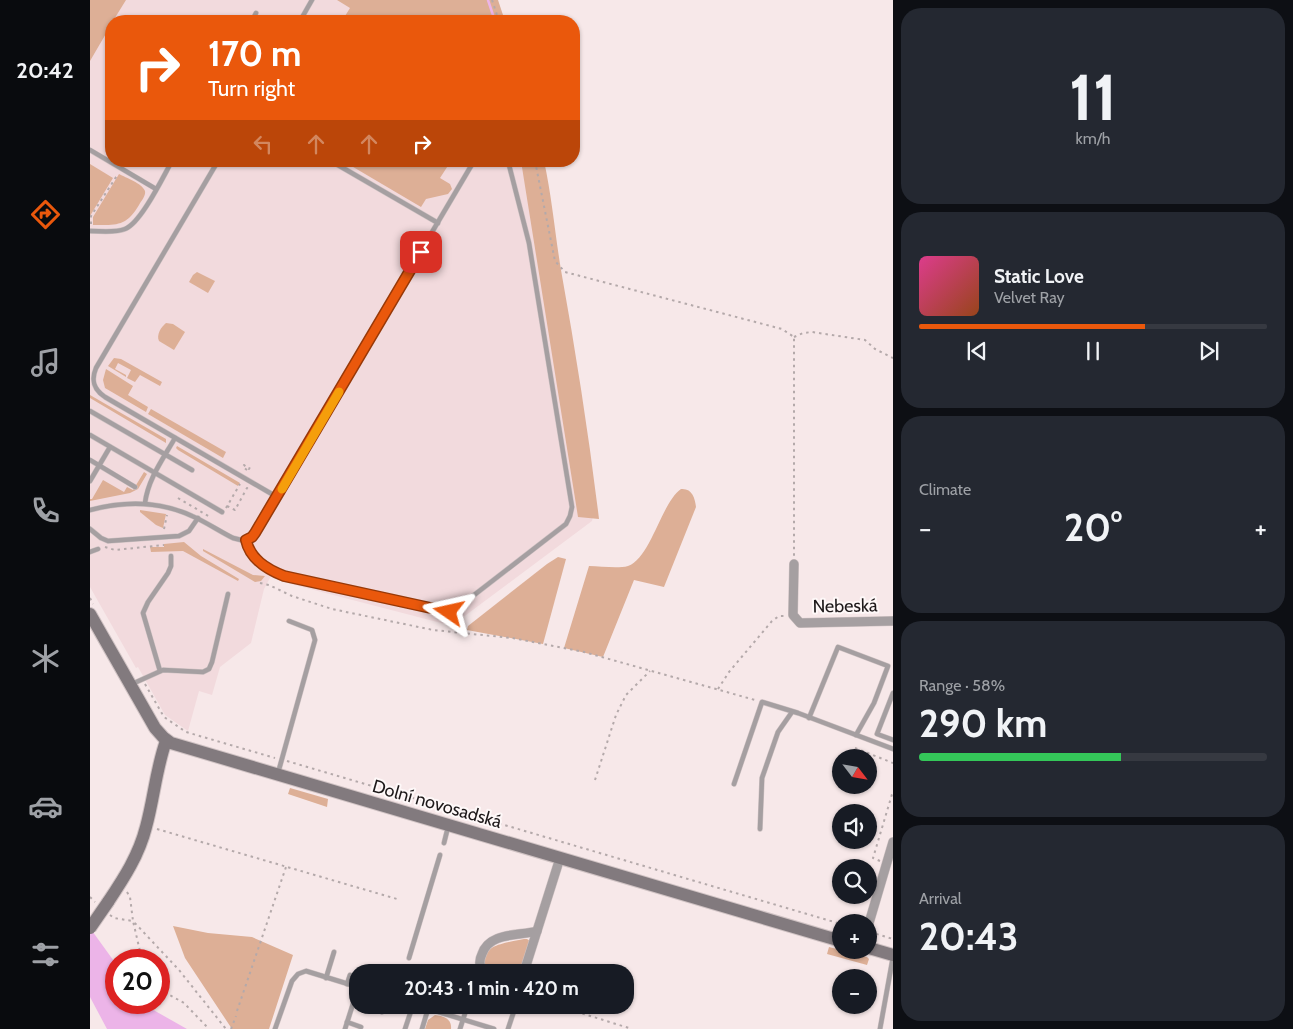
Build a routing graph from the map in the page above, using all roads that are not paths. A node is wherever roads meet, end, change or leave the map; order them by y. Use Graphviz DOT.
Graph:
graph roads {
  1 [pos="312,0"];
  2 [pos="303,15"];
  3 [pos="90,150"];
  4 [pos="105,159"];
  5 [pos="118,167"];
  6 [pos="169,167"];
  7 [pos="215,167"];
  8 [pos="341,167"];
  9 [pos="471,167"];
  10 [pos="510,167"];
  11 [pos="156,190"];
  12 [pos="438,224"];
  13 [pos="91,231"];
  14 [pos="90,411"];
  15 [pos="90,435"];
  16 [pos="176,438"];
  17 [pos="110,447"];
  18 [pos="165,455"];
  19 [pos="90,460"];
  20 [pos="99,465"];
  21 [pos="192,470"];
  22 [pos="154,473"];
  23 [pos="90,481"];
  24 [pos="135,487"];
  25 [pos="277,497"];
  26 [pos="145,503"];
  27 [pos="90,510"];
  28 [pos="222,512"];
  29 [pos="198,518"];
  30 [pos="90,529"];
  31 [pos="246,540"];
  32 [pos="98,549"];
  33 [pos="90,552"];
  34 [pos="171,556"];
  35 [pos="794,564"];
  36 [pos="228,594"];
  37 [pos="90,614"];
  38 [pos="289,621"];
  39 [pos="893,621"];
  40 [pos="160,671"];
  41 [pos="137,682"];
  42 [pos="893,693"];
  43 [pos="792,712"];
  44 [pos="809,718"];
  45 [pos="856,735"];
  46 [pos="166,740"];
  47 [pos="893,740"];
  48 [pos="893,749"];
  49 [pos="277,775"];
  50 [pos="734,784"];
  51 [pos="448,826"];
  52 [pos="760,829"];
  53 [pos="893,842"];
  54 [pos="444,843"];
  55 [pos="440,854"];
  56 [pos="560,858"];
  57 [pos="872,914"];
  58 [pos="90,928"];
  59 [pos="537,931"];
  60 [pos="832,938"];
  61 [pos="877,950"];
  62 [pos="334,952"];
  63 [pos="893,955"];
  64 [pos="408,958"];
  65 [pos="480,964"];
  66 [pos="525,964"];
  67 [pos="326,978"];
  68 [pos="349,978"];
  69 [pos="347,984"];
  70 [pos="350,1014"];
  71 [pos="411,1014"];
  72 [pos="426,1014"];
  73 [pos="444,1014"];
  74 [pos="465,1014"];
  75 [pos="513,1014"];
  76 [pos="463,1020"];
  77 [pos="347,1022"];
  78 [pos="362,1027"];
  79 [pos="482,1027"];
  80 [pos="275,1029"];
  81 [pos="345,1029"];
  82 [pos="405,1029"];
  83 [pos="422,1029"];
  84 [pos="460,1029"];
  85 [pos="494,1029"];
  86 [pos="508,1029"];
  87 [pos="880,1029"];
  1 -- 2 [label="lane"];
  3 -- 4 [label="lane"];
  5 -- 11 [label="lane"];
  6 -- 11 [label="lane"];
  7 -- 16 [label="lane"];
  8 -- 12 [label="lane"];
  9 -- 12 [label="lane"];
  10 -- 31 [label="lane"];
  11 -- 13 [label="lane"];
  12 -- 25 [label="lane"];
  14 -- 18 [label="lane"];
  15 -- 17 [label="lane"];
  16 -- 18 [label="lane"];
  16 -- 25 [label="lane"];
  17 -- 20 [label="lane"];
  17 -- 22 [label="lane"];
  18 -- 21 [label="lane"];
  18 -- 22 [label="lane"];
  19 -- 20 [label="lane"];
  20 -- 23 [label="lane"];
  20 -- 24 [label="lane"];
  22 -- 26 [label="lane"];
  22 -- 28 [label="lane"];
  25 -- 31 [label="lane"];
  26 -- 27 [label="lane"];
  26 -- 29 [label="lane"];
  29 -- 30 [label="lane"];
  29 -- 31 [label="lane"];
  32 -- 33 [label="lane"];
  34 -- 40 [label="lane"];
  35 -- 39 [label="street, Nebeská"];
  36 -- 40 [label="lane"];
  37 -- 41 [label="main road"];
  38 -- 49 [label="lane"];
  40 -- 41 [label="lane"];
  41 -- 46 [label="main road"];
  42 -- 47 [label="lane"];
  43 -- 44 [label="lane"];
  43 -- 50 [label="lane"];
  43 -- 52 [label="lane"];
  44 -- 45 [label="lane"];
  44 -- 45 [label="lane"];
  45 -- 48 [label="lane"];
  46 -- 49 [label="main road, Dolní novosadská"];
  46 -- 58 [label="main road, bridge"];
  49 -- 51 [label="main road, Dolní novosadská"];
  51 -- 54 [label="lane"];
  51 -- 56 [label="main road, Dolní novosadská"];
  53 -- 57 [label="street"];
  55 -- 64 [label="lane"];
  56 -- 59 [label="street"];
  56 -- 60 [label="main road, Dolní novosadská"];
  59 -- 65 [label="street"];
  59 -- 66 [label="street"];
  61 -- 63 [label="main road"];
  62 -- 67 [label="lane"];
  63 -- 87 [label="lane"];
  67 -- 69 [label="lane"];
  67 -- 80 [label="lane"];
  68 -- 69 [label="lane"];
  70 -- 77 [label="lane"];
  71 -- 82 [label="lane"];
  72 -- 83 [label="lane"];
  73 -- 76 [label="lane"];
  74 -- 76 [label="lane"];
  75 -- 86 [label="lane"];
  76 -- 79 [label="lane"];
  76 -- 84 [label="lane"];
  77 -- 78 [label="lane"];
  77 -- 81 [label="lane"];
  79 -- 85 [label="lane"];
}
